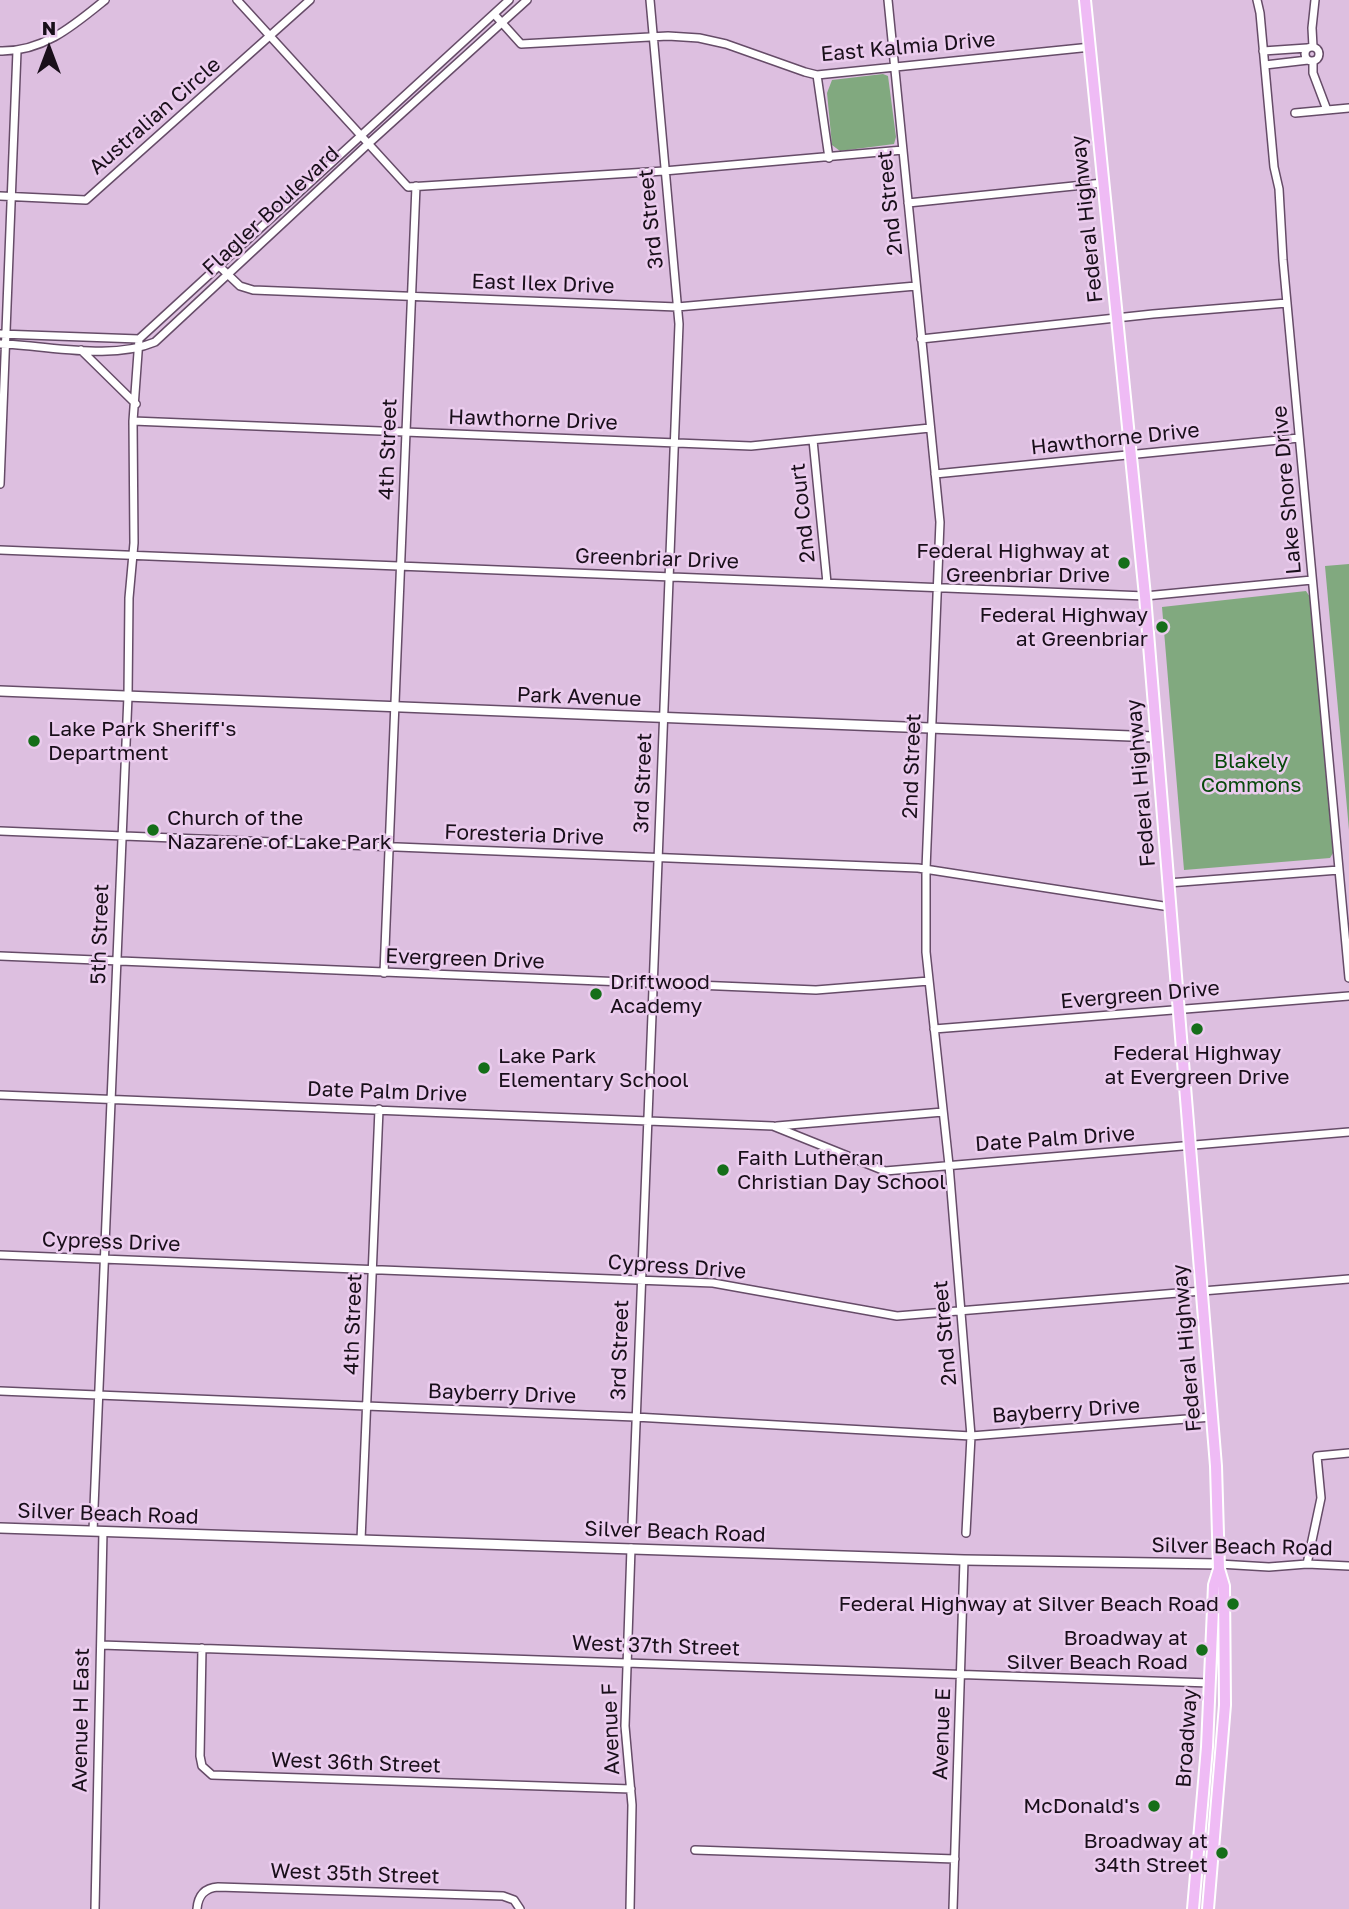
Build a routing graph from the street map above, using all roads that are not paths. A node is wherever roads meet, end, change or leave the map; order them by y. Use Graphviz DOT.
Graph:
graph roads {
  1 [pos="105,0"];
  2 [pos="237,0"];
  3 [pos="310,0"];
  4 [pos="509,0"];
  5 [pos="527,0"];
  6 [pos="650,0"];
  7 [pos="888,0"];
  8 [pos="1086,0"];
  9 [pos="1256,0"];
  10 [pos="1315,0"];
  11 [pos="494,14"];
  12 [pos="503,24"];
  13 [pos="271,36"];
  14 [pos="654,37"];
  15 [pos="1091,47"];
  16 [pos="1310,47"];
  17 [pos="0,51"];
  18 [pos="17,51"];
  19 [pos="1263,51"];
  20 [pos="1310,61"];
  21 [pos="1265,65"];
  22 [pos="894,67"];
  23 [pos="817,75"];
  24 [pos="1349,108"];
  25 [pos="1327,110"];
  26 [pos="1295,113"];
  27 [pos="360,134"];
  28 [pos="368,144"];
  29 [pos="903,150"];
  30 [pos="829,158"];
  31 [pos="664,172"];
  32 [pos="1103,183"];
  33 [pos="416,186"];
  34 [pos="0,196"];
  35 [pos="12,196"];
  36 [pos="908,203"];
  37 [pos="219,266"];
  38 [pos="228,276"];
  39 [pos="916,286"];
  40 [pos="411,296"];
  41 [pos="1287,303"];
  42 [pos="677,307"];
  43 [pos="1117,319"];
  44 [pos="3,334"];
  45 [pos="139,339"];
  46 [pos="922,339"];
  47 [pos="3,344"];
  48 [pos="138,349"];
  49 [pos="81,350"];
  50 [pos="136,404"];
  51 [pos="134,421"];
  52 [pos="930,428"];
  53 [pos="406,432"];
  54 [pos="1299,439"];
  55 [pos="813,440"];
  56 [pos="674,443"];
  57 [pos="1130,455"];
  58 [pos="935,474"];
  59 [pos="0,484"];
  60 [pos="0,550"];
  61 [pos="132,555"];
  62 [pos="401,566"];
  63 [pos="669,577"];
  64 [pos="1312,580"];
  65 [pos="827,583"];
  66 [pos="937,588"];
  67 [pos="1145,596"];
  68 [pos="0,691"];
  69 [pos="128,696"];
  70 [pos="395,707"];
  71 [pos="663,718"];
  72 [pos="931,728"];
  73 [pos="1156,737"];
  74 [pos="0,831"];
  75 [pos="121,836"];
  76 [pos="389,847"];
  77 [pos="657,858"];
  78 [pos="926,869"];
  79 [pos="1339,870"];
  80 [pos="1168,883"];
  81 [pos="1170,908"];
  82 [pos="0,956"];
  83 [pos="116,962"];
  84 [pos="384,973"];
  85 [pos="1349,978"];
  86 [pos="929,981"];
  87 [pos="653,984"];
  88 [pos="1349,996"];
  89 [pos="1179,1009"];
  90 [pos="934,1029"];
  91 [pos="0,1095"];
  92 [pos="110,1098"];
  93 [pos="379,1109"];
  94 [pos="943,1112"];
  95 [pos="647,1120"];
  96 [pos="773,1126"];
  97 [pos="1349,1132"];
  98 [pos="1190,1146"];
  99 [pos="948,1165"];
  100 [pos="0,1255"];
  101 [pos="104,1259"];
  102 [pos="372,1270"];
  103 [pos="1349,1279"];
  104 [pos="641,1280"];
  105 [pos="1202,1291"];
  106 [pos="961,1311"];
  107 [pos="0,1391"];
  108 [pos="99,1395"];
  109 [pos="367,1406"];
  110 [pos="635,1417"];
  111 [pos="1212,1417"];
  112 [pos="971,1436"];
  113 [pos="1349,1452"];
  114 [pos="632,1527"];
  115 [pos="0,1528"];
  116 [pos="98,1531"];
  117 [pos="966,1533"];
  118 [pos="362,1540"];
  119 [pos="631,1548"];
  120 [pos="964,1560"];
  121 [pos="1307,1564"];
  122 [pos="1349,1566"];
  123 [pos="1219,1567"];
  124 [pos="100,1645"];
  125 [pos="202,1648"];
  126 [pos="628,1663"];
  127 [pos="962,1674"];
  128 [pos="1210,1683"];
  129 [pos="1207,1747"];
  130 [pos="631,1789"];
  131 [pos="1215,1836"];
  132 [pos="695,1850"];
  133 [pos="955,1859"];
  134 [pos="95,1909"];
  135 [pos="197,1909"];
  136 [pos="520,1909"];
  137 [pos="630,1909"];
  138 [pos="953,1909"];
  139 [pos="1193,1909"];
  140 [pos="1208,1909"];
  1 -- 18 [label="street"];
  2 -- 13 [label="street"];
  3 -- 13 [label="street, Australian Circle"];
  4 -- 11 [label="street, Flagler Boulevard"];
  5 -- 12 [label="street, Flagler Boulevard"];
  6 -- 14 [label="street, 3rd Street"];
  7 -- 22 [label="street, 2nd Street"];
  8 -- 15 [label="main road, Federal Highway"];
  9 -- 19 [label="street, Lake Shore Drive"];
  10 -- 16 [label="street"];
  11 -- 12 [label="street, East Kalmia Drive"];
  11 -- 27 [label="street, Flagler Boulevard"];
  12 -- 14 [label="street, East Kalmia Drive"];
  12 -- 28 [label="street, Flagler Boulevard"];
  13 -- 27 [label="street"];
  13 -- 35 [label="street, Australian Circle"];
  14 -- 23 [label="street, East Kalmia Drive"];
  14 -- 31 [label="street, 3rd Street"];
  15 -- 22 [label="street, East Kalmia Drive"];
  15 -- 32 [label="main road, Federal Highway"];
  16 -- 19 [label="street"];
  16 -- 20 [label="street"];
  16 -- 20 [label="street"];
  17 -- 18 [label="street"];
  18 -- 35 [label="street"];
  19 -- 21 [label="street, Lake Shore Drive"];
  20 -- 21 [label="street"];
  20 -- 25 [label="street"];
  21 -- 41 [label="street, Lake Shore Drive"];
  22 -- 23 [label="street, East Kalmia Drive"];
  22 -- 29 [label="street, 2nd Street"];
  23 -- 30 [label="street"];
  24 -- 25 [label="street"];
  25 -- 26 [label="street"];
  27 -- 28 [label="street"];
  27 -- 37 [label="street, Flagler Boulevard"];
  28 -- 33 [label="street"];
  28 -- 38 [label="street, Flagler Boulevard"];
  29 -- 30 [label="street"];
  29 -- 36 [label="street, 2nd Street"];
  30 -- 31 [label="street"];
  31 -- 33 [label="street"];
  31 -- 42 [label="street, 3rd Street"];
  32 -- 36 [label="street"];
  32 -- 43 [label="main road, Federal Highway"];
  33 -- 40 [label="street, 4th Street"];
  34 -- 35 [label="street, Australian Circle"];
  35 -- 44 [label="street"];
  36 -- 39 [label="street, 2nd Street"];
  37 -- 38 [label="street, East Ilex Drive"];
  37 -- 45 [label="street, Flagler Boulevard"];
  38 -- 40 [label="street, East Ilex Drive"];
  38 -- 48 [label="street, Flagler Boulevard"];
  39 -- 42 [label="street, East Ilex Drive"];
  39 -- 46 [label="street, 2nd Street"];
  40 -- 42 [label="street, East Ilex Drive"];
  40 -- 53 [label="street, 4th Street"];
  41 -- 43 [label="street"];
  41 -- 54 [label="street, Lake Shore Drive"];
  42 -- 56 [label="street, 3rd Street"];
  43 -- 46 [label="street"];
  43 -- 57 [label="main road, Federal Highway"];
  44 -- 45 [label="street"];
  44 -- 47 [label="street"];
  45 -- 48 [label="street, 5th Street"];
  46 -- 52 [label="street, 2nd Street"];
  47 -- 49 [label="street"];
  47 -- 59 [label="street"];
  48 -- 49 [label="street"];
  48 -- 50 [label="street, 5th Street"];
  49 -- 50 [label="street"];
  50 -- 51 [label="street, 5th Street"];
  51 -- 53 [label="street, Hawthorne Drive"];
  51 -- 61 [label="street, 5th Street"];
  52 -- 55 [label="street, Hawthorne Drive"];
  52 -- 58 [label="street, 2nd Street"];
  53 -- 56 [label="street, Hawthorne Drive"];
  53 -- 62 [label="street, 4th Street"];
  54 -- 57 [label="street, Hawthorne Drive"];
  54 -- 64 [label="street, Lake Shore Drive"];
  55 -- 56 [label="street, Hawthorne Drive"];
  55 -- 65 [label="street, 2nd Court"];
  56 -- 63 [label="street, 3rd Street"];
  57 -- 58 [label="street, Hawthorne Drive"];
  57 -- 67 [label="main road, Federal Highway"];
  58 -- 66 [label="street, 2nd Street"];
  60 -- 61 [label="street, Greenbriar Drive"];
  61 -- 62 [label="street, Greenbriar Drive"];
  61 -- 69 [label="street, 5th Street"];
  62 -- 63 [label="street, Greenbriar Drive"];
  62 -- 70 [label="street, 4th Street"];
  63 -- 65 [label="street, Greenbriar Drive"];
  63 -- 71 [label="street, 3rd Street"];
  64 -- 67 [label="street, Greenbriar Drive"];
  64 -- 79 [label="street, Lake Shore Drive"];
  65 -- 66 [label="street, Greenbriar Drive"];
  66 -- 67 [label="street, Greenbriar Drive"];
  66 -- 72 [label="street, 2nd Street"];
  67 -- 73 [label="main road, Federal Highway"];
  68 -- 69 [label="street, Park Avenue"];
  69 -- 70 [label="street, Park Avenue"];
  69 -- 75 [label="street, 5th Street"];
  70 -- 71 [label="street, Park Avenue"];
  70 -- 76 [label="street, 4th Street"];
  71 -- 72 [label="street, Park Avenue"];
  71 -- 77 [label="street, 3rd Street"];
  72 -- 73 [label="street, Park Avenue"];
  72 -- 78 [label="street, 2nd Street"];
  73 -- 80 [label="main road, Federal Highway"];
  74 -- 75 [label="street, Foresteria Drive"];
  75 -- 76 [label="street, Foresteria Drive"];
  75 -- 83 [label="street, 5th Street"];
  76 -- 77 [label="street, Foresteria Drive"];
  76 -- 84 [label="street, 4th Street"];
  77 -- 78 [label="street, Foresteria Drive"];
  77 -- 87 [label="street, 3rd Street"];
  78 -- 81 [label="street, Foresteria Drive"];
  78 -- 86 [label="street, 2nd Street"];
  79 -- 80 [label="street"];
  79 -- 85 [label="street, Lake Shore Drive"];
  80 -- 81 [label="main road, Federal Highway"];
  81 -- 89 [label="main road, Federal Highway"];
  82 -- 83 [label="street, Evergreen Drive"];
  83 -- 84 [label="street, Evergreen Drive"];
  83 -- 92 [label="street, 5th Street"];
  84 -- 87 [label="street, Evergreen Drive"];
  86 -- 87 [label="street, Evergreen Drive"];
  86 -- 90 [label="street, 2nd Street"];
  87 -- 95 [label="street, 3rd Street"];
  88 -- 89 [label="street, Evergreen Drive"];
  89 -- 90 [label="street, Evergreen Drive"];
  89 -- 98 [label="main road, Federal Highway"];
  90 -- 94 [label="street, 2nd Street"];
  91 -- 92 [label="street, Date Palm Drive"];
  92 -- 93 [label="street, Date Palm Drive"];
  92 -- 101 [label="street, 5th Street"];
  93 -- 95 [label="street, Date Palm Drive"];
  93 -- 102 [label="street, 4th Street"];
  94 -- 96 [label="street, Date Palm Drive"];
  94 -- 99 [label="street, 2nd Street"];
  95 -- 96 [label="street, Date Palm Drive"];
  95 -- 104 [label="street, 3rd Street"];
  96 -- 99 [label="street, Date Palm Drive"];
  97 -- 98 [label="street, Date Palm Drive"];
  98 -- 99 [label="street, Date Palm Drive"];
  98 -- 105 [label="main road, Federal Highway"];
  99 -- 106 [label="street, 2nd Street"];
  100 -- 101 [label="street, Cypress Drive"];
  101 -- 102 [label="street, Cypress Drive"];
  101 -- 108 [label="street, 5th Street"];
  102 -- 104 [label="street, Cypress Drive"];
  102 -- 109 [label="street, 4th Street"];
  103 -- 105 [label="street, Cypress Drive"];
  104 -- 106 [label="street, Cypress Drive"];
  104 -- 110 [label="street, 3rd Street"];
  105 -- 106 [label="street, Cypress Drive"];
  105 -- 111 [label="main road, Federal Highway"];
  106 -- 112 [label="street, 2nd Street"];
  107 -- 108 [label="street, Bayberry Drive"];
  108 -- 109 [label="street, Bayberry Drive"];
  108 -- 116 [label="street, 5th Street"];
  109 -- 110 [label="street, Bayberry Drive"];
  109 -- 118 [label="street, 4th Street"];
  110 -- 112 [label="street, Bayberry Drive"];
  110 -- 114 [label="street, 3rd Street"];
  111 -- 112 [label="street, Bayberry Drive"];
  111 -- 123 [label="main road, Federal Highway"];
  112 -- 117 [label="street, 2nd Street"];
  113 -- 121 [label="street"];
  115 -- 116 [label="street, Silver Beach Road"];
  116 -- 118 [label="street, Silver Beach Road"];
  116 -- 124 [label="street, Avenue H East"];
  118 -- 119 [label="street, Silver Beach Road"];
  119 -- 120 [label="street, Silver Beach Road"];
  119 -- 126 [label="street, Avenue F"];
  120 -- 123 [label="street, Silver Beach Road"];
  120 -- 127 [label="street, Avenue E"];
  121 -- 122 [label="street, Silver Beach Road"];
  121 -- 123 [label="street, Silver Beach Road"];
  123 -- 128 [label="main road, Broadway"];
  123 -- 131 [label="main road, Broadway"];
  124 -- 125 [label="street, West 37th Street"];
  124 -- 134 [label="street, Avenue H East"];
  125 -- 126 [label="street, West 37th Street"];
  125 -- 130 [label="street, West 36th Street"];
  126 -- 127 [label="street, West 37th Street"];
  126 -- 130 [label="street, Avenue F"];
  127 -- 128 [label="street, West 37th Street"];
  127 -- 133 [label="street, Avenue E"];
  128 -- 129 [label="main road, Broadway"];
  129 -- 131 [label="main road"];
  129 -- 139 [label="main road, Broadway"];
  130 -- 137 [label="street, Avenue F"];
  131 -- 140 [label="main road, Broadway"];
  132 -- 133 [label="street"];
  133 -- 138 [label="street, Avenue E"];
  135 -- 136 [label="street, West 35th Street"];
}
